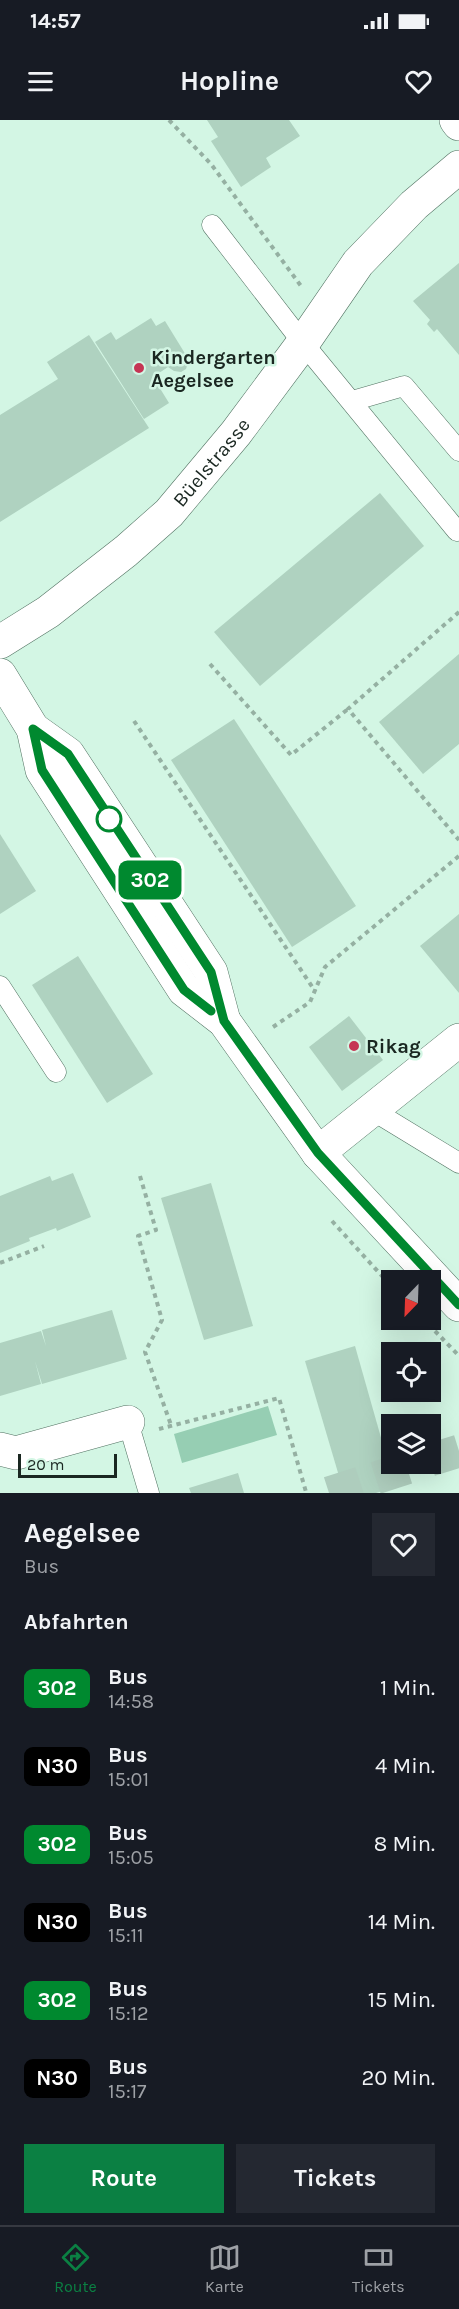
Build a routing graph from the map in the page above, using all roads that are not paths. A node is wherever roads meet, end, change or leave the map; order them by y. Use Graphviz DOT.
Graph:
graph roads {
  1 [pos="456,120"];
  2 [pos="459,123"];
  3 [pos="459,167"];
  4 [pos="212,225"];
  5 [pos="303,343"];
  6 [pos="352,401"];
  7 [pos="459,451"];
  8 [pos="457,531"];
  9 [pos="0,642"];
  10 [pos="0,675"];
  11 [pos="0,986"];
  12 [pos="459,1040"];
  13 [pos="56,1072"];
  14 [pos="372,1110"];
  15 [pos="318,1153"];
  16 [pos="459,1163"];
  17 [pos="459,1305"];
  18 [pos="130,1429"];
  19 [pos="0,1449"];
  20 [pos="149,1493"];
  1 -- 2 [label="street"];
  3 -- 5 [label="street, Büelstrasse"];
  4 -- 5 [label="lane"];
  5 -- 6 [label="lane"];
  5 -- 9 [label="street, Büelstrasse"];
  6 -- 7 [label="lane"];
  6 -- 8 [label="lane"];
  10 -- 15 [label="street"];
  11 -- 13 [label="lane"];
  12 -- 14 [label="street"];
  14 -- 15 [label="street"];
  14 -- 16 [label="lane"];
  15 -- 17 [label="street"];
  18 -- 19 [label="street"];
  18 -- 20 [label="lane"];
}
